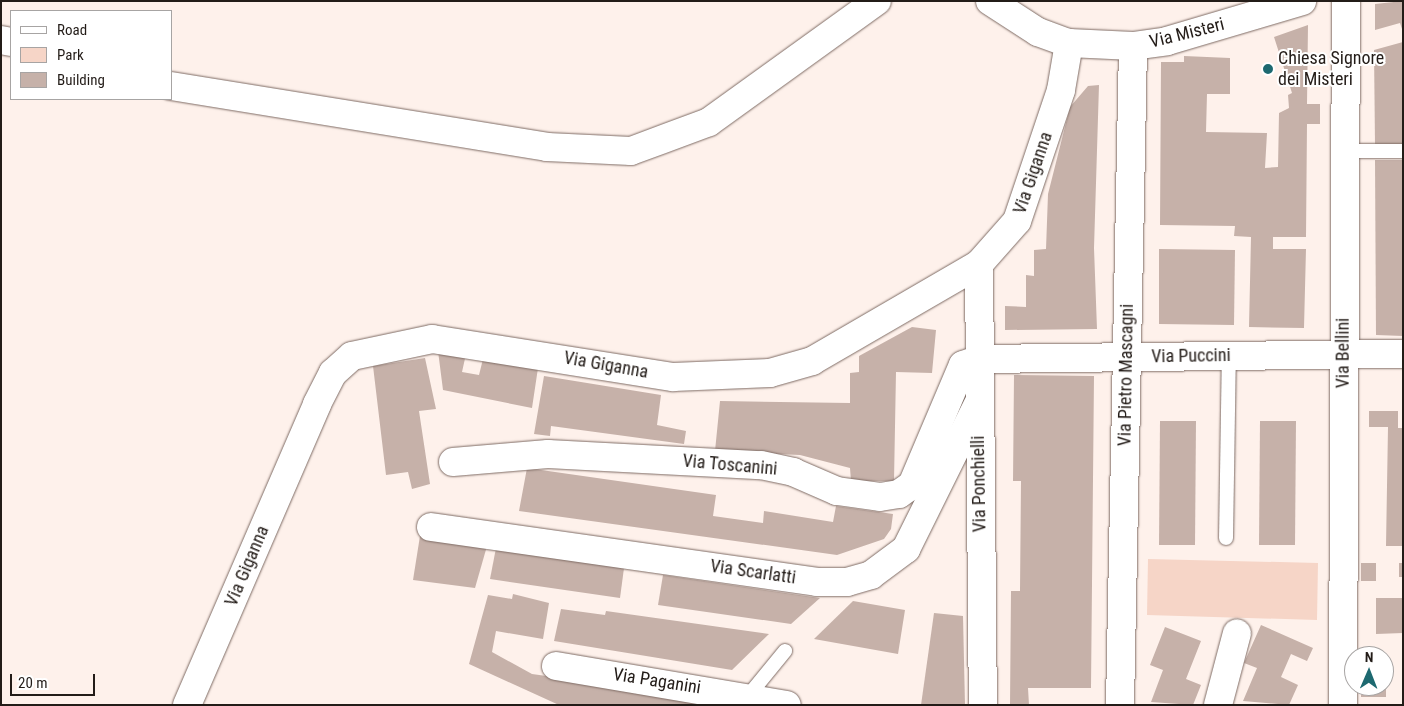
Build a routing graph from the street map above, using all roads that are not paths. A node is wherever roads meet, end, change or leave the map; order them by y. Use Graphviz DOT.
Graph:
graph roads {
  1 [pos="877,1"];
  2 [pos="990,1"];
  3 [pos="1302,1"];
  4 [pos="1346,1"];
  5 [pos="1069,43"];
  6 [pos="1133,46"];
  7 [pos="172,86"];
  8 [pos="1344,151"];
  9 [pos="1403,151"];
  10 [pos="978,264"];
  11 [pos="1403,354"];
  12 [pos="1343,355"];
  13 [pos="1228,356"];
  14 [pos="1126,357"];
  15 [pos="980,359"];
  16 [pos="978,404"];
  17 [pos="453,462"];
  18 [pos="431,527"];
  19 [pos="1226,538"];
  20 [pos="1236,633"];
  21 [pos="785,651"];
  22 [pos="556,666"];
  23 [pos="743,700"];
  24 [pos="187,705"];
  25 [pos="787,705"];
  26 [pos="984,705"];
  27 [pos="1120,705"];
  28 [pos="1218,705"];
  29 [pos="1343,705"];
  1 -- 7 [label="street"];
  2 -- 5 [label="street, Via Misteri"];
  3 -- 6 [label="street, Via Misteri"];
  4 -- 8 [label="street, Via Bellini"];
  5 -- 6 [label="street, Via Misteri"];
  5 -- 10 [label="street, Via Giganna"];
  6 -- 14 [label="street, Via Pietro Mascagni"];
  8 -- 9 [label="lane"];
  8 -- 12 [label="street, Via Bellini"];
  10 -- 15 [label="street, Via Ponchielli"];
  10 -- 24 [label="street, Via Giganna"];
  11 -- 12 [label="street, Via Puccini"];
  12 -- 13 [label="street, Via Puccini"];
  12 -- 29 [label="street, Via Bellini"];
  13 -- 14 [label="street, Via Puccini"];
  13 -- 19 [label="lane"];
  14 -- 15 [label="street, Via Puccini"];
  14 -- 27 [label="street, Via Pietro Mascagni"];
  15 -- 16 [label="street, Via Ponchielli"];
  15 -- 17 [label="street, Via Toscanini"];
  16 -- 18 [label="street, Via Scarlatti"];
  16 -- 26 [label="street, Via Ponchielli"];
  20 -- 28 [label="street"];
  21 -- 23 [label="lane"];
  22 -- 23 [label="street, Via Paganini"];
  23 -- 25 [label="street, Via Paganini"];
}
